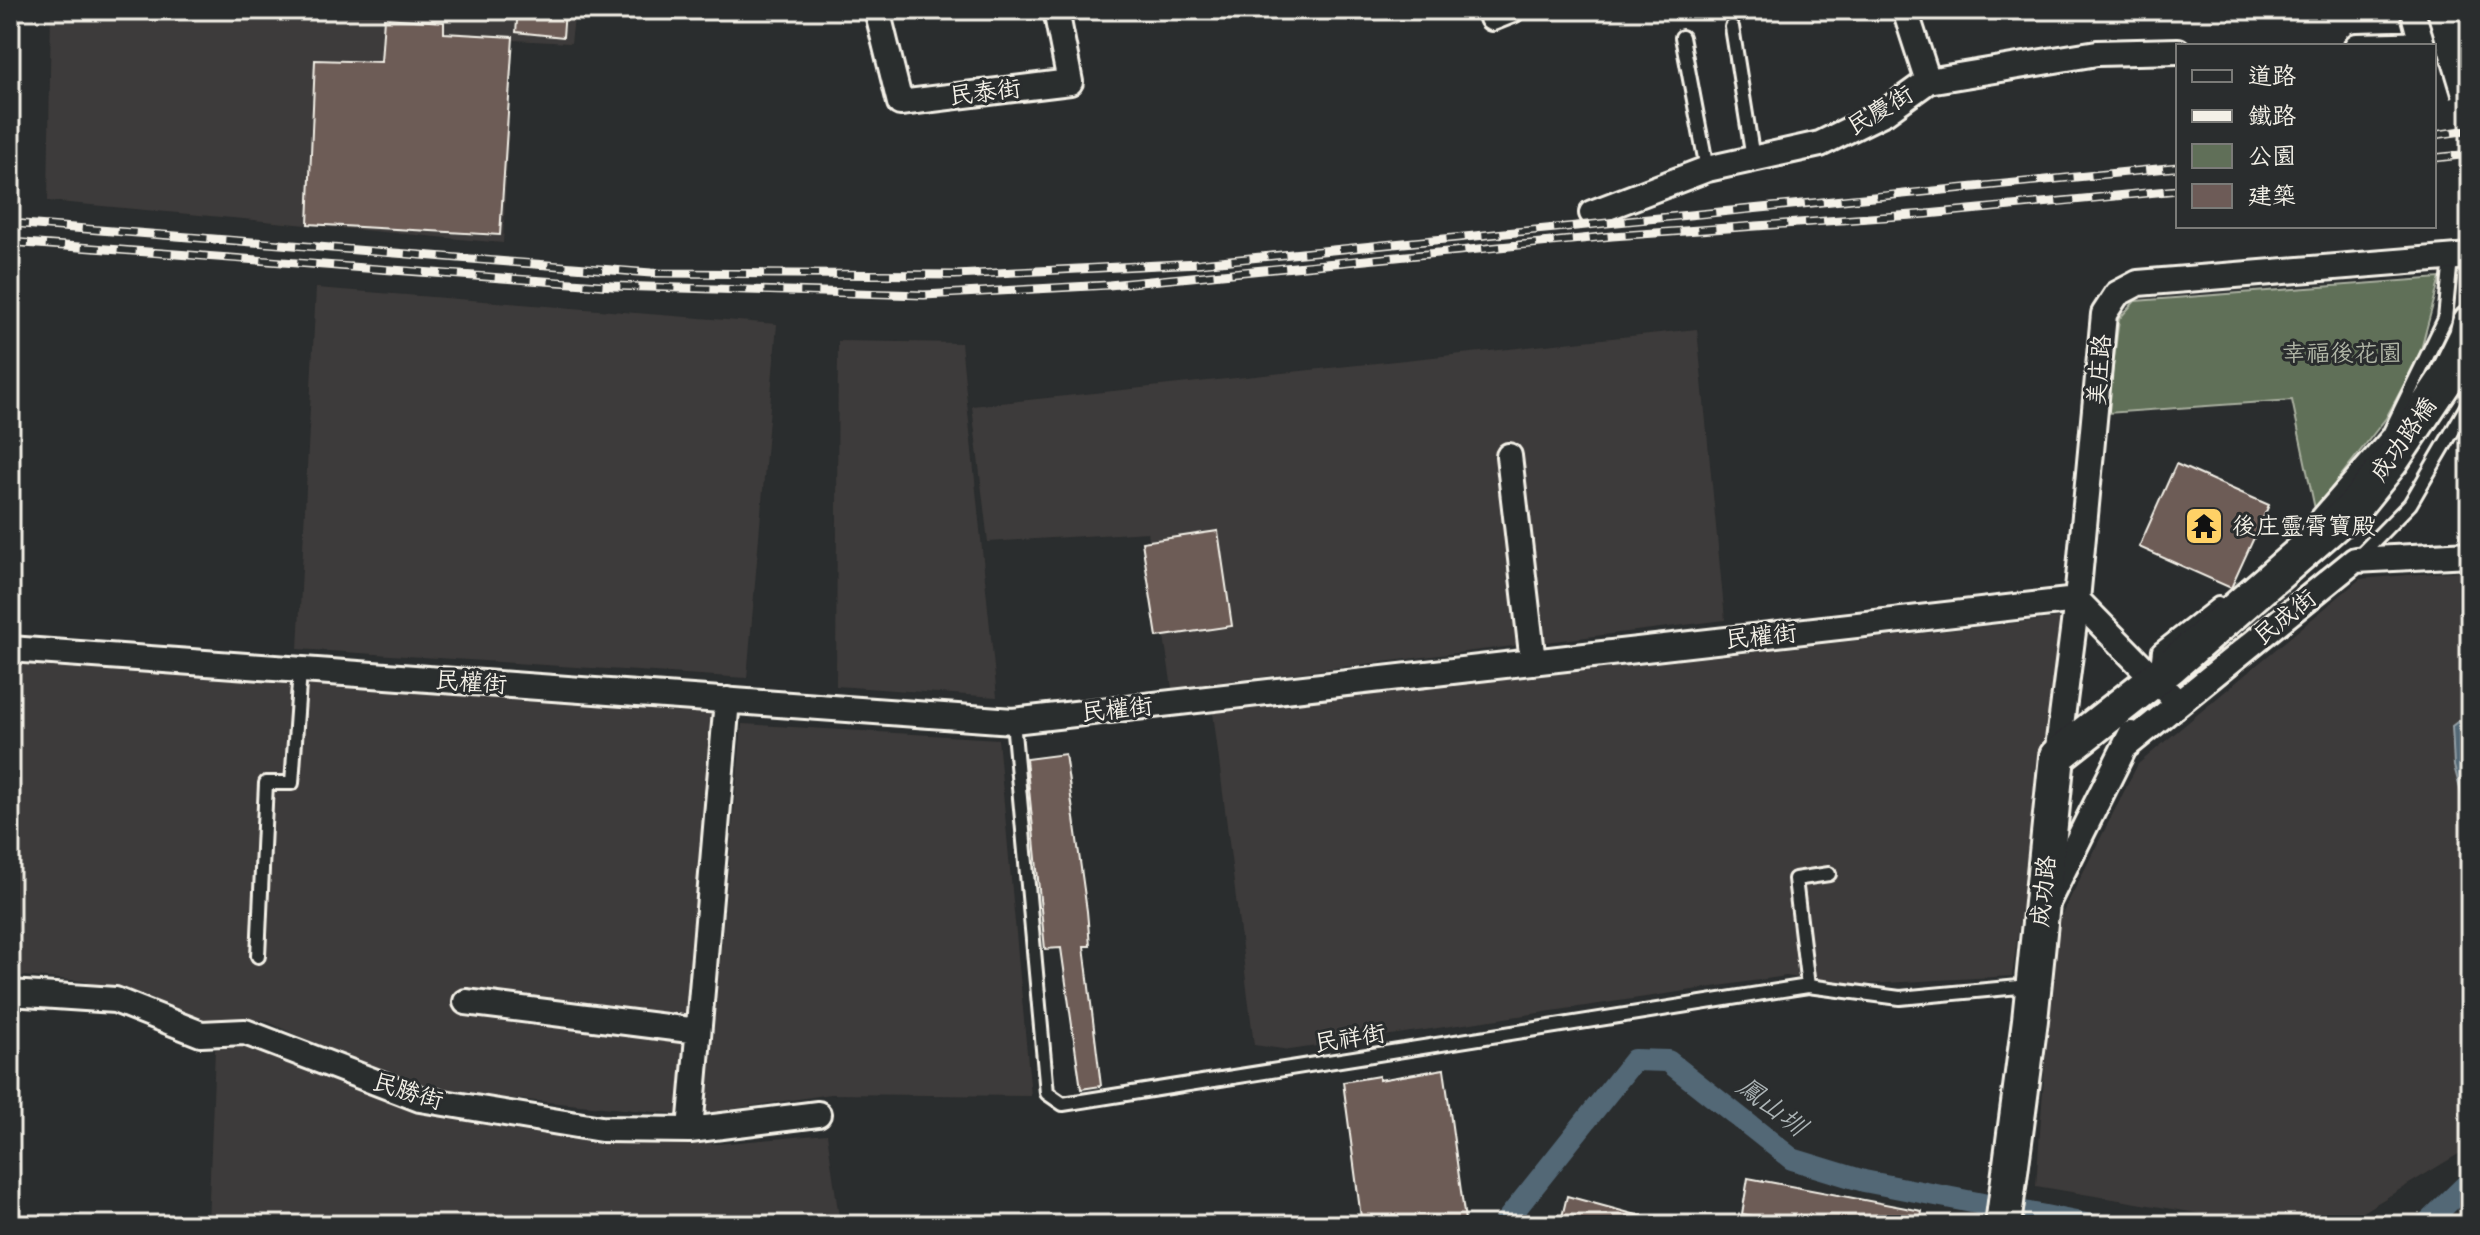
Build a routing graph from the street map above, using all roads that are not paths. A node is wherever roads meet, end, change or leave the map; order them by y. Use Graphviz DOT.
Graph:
graph roads {
  1 [pos="877,10"];
  2 [pos="1056,10"];
  3 [pos="1905,10"];
  4 [pos="2413,10"];
  5 [pos="2445,10"];
  6 [pos="2460,10"];
  7 [pos="1732,27"];
  8 [pos="1682,37"];
  9 [pos="2470,43"];
  10 [pos="2422,44"];
  11 [pos="2176,51"];
  12 [pos="1928,81"];
  13 [pos="2470,93"];
  14 [pos="1753,159"];
  15 [pos="1707,169"];
  16 [pos="1592,213"];
  17 [pos="2460,257"];
  18 [pos="2470,323"];
  19 [pos="2470,401"];
  20 [pos="1509,456"];
  21 [pos="2302,531"];
  22 [pos="2470,554"];
  23 [pos="2355,560"];
  24 [pos="2260,570"];
  25 [pos="2237,589"];
  26 [pos="2225,598"];
  27 [pos="2077,600"];
  28 [pos="10,649"];
  29 [pos="1533,662"];
  30 [pos="300,670"];
  31 [pos="2163,672"];
  32 [pos="727,700"];
  33 [pos="2178,703"];
  34 [pos="1013,721"];
  35 [pos="2126,746"];
  36 [pos="2057,756"];
  37 [pos="1829,874"];
  38 [pos="2041,914"];
  39 [pos="258,956"];
  40 [pos="1808,986"];
  41 [pos="2033,986"];
  42 [pos="10,993"];
  43 [pos="466,1002"];
  44 [pos="698,1031"];
  45 [pos="818,1114"];
  46 [pos="690,1130"];
  47 [pos="2003,1225"];
  1 -- 2 [label="street, 民泰街"];
  3 -- 12 [label="street"];
  4 -- 10 [label="street"];
  5 -- 13 [label="street, bridge"];
  6 -- 9 [label="street"];
  7 -- 14 [label="lane"];
  8 -- 15 [label="lane"];
  9 -- 10 [label="street"];
  11 -- 12 [label="street, 民慶街"];
  12 -- 14 [label="street, 民慶街"];
  14 -- 15 [label="street, 民慶街"];
  15 -- 16 [label="street, 民慶街"];
  17 -- 21 [label="lane"];
  17 -- 27 [label="street, 美庄路"];
  18 -- 31 [label="street, 成功路橋"];
  19 -- 23 [label="lane"];
  20 -- 29 [label="street"];
  22 -- 23 [label="street"];
  23 -- 33 [label="street, 民成街"];
  24 -- 25 [label="lane"];
  26 -- 31 [label="lane"];
  27 -- 29 [label="street, 民權街"];
  27 -- 31 [label="street"];
  27 -- 36 [label="street, 美庄路"];
  28 -- 30 [label="street, 民權街"];
  29 -- 34 [label="street, 民權街"];
  30 -- 32 [label="street, 民權街"];
  30 -- 39 [label="lane"];
  31 -- 33 [label="street"];
  31 -- 35 [label="street"];
  31 -- 36 [label="street"];
  32 -- 34 [label="street, 民權街"];
  32 -- 44 [label="street"];
  33 -- 35 [label="street, 民成街"];
  34 -- 40 [label="lane, 民祥街"];
  35 -- 38 [label="street"];
  36 -- 38 [label="street, 成功路"];
  37 -- 40 [label="lane"];
  38 -- 41 [label="street, 成功路"];
  40 -- 41 [label="lane, 民祥街"];
  41 -- 47 [label="street, 成功路"];
  42 -- 46 [label="street, 民勝街"];
  43 -- 44 [label="street"];
  44 -- 46 [label="street"];
  45 -- 46 [label="street, 民勝街"];
}
